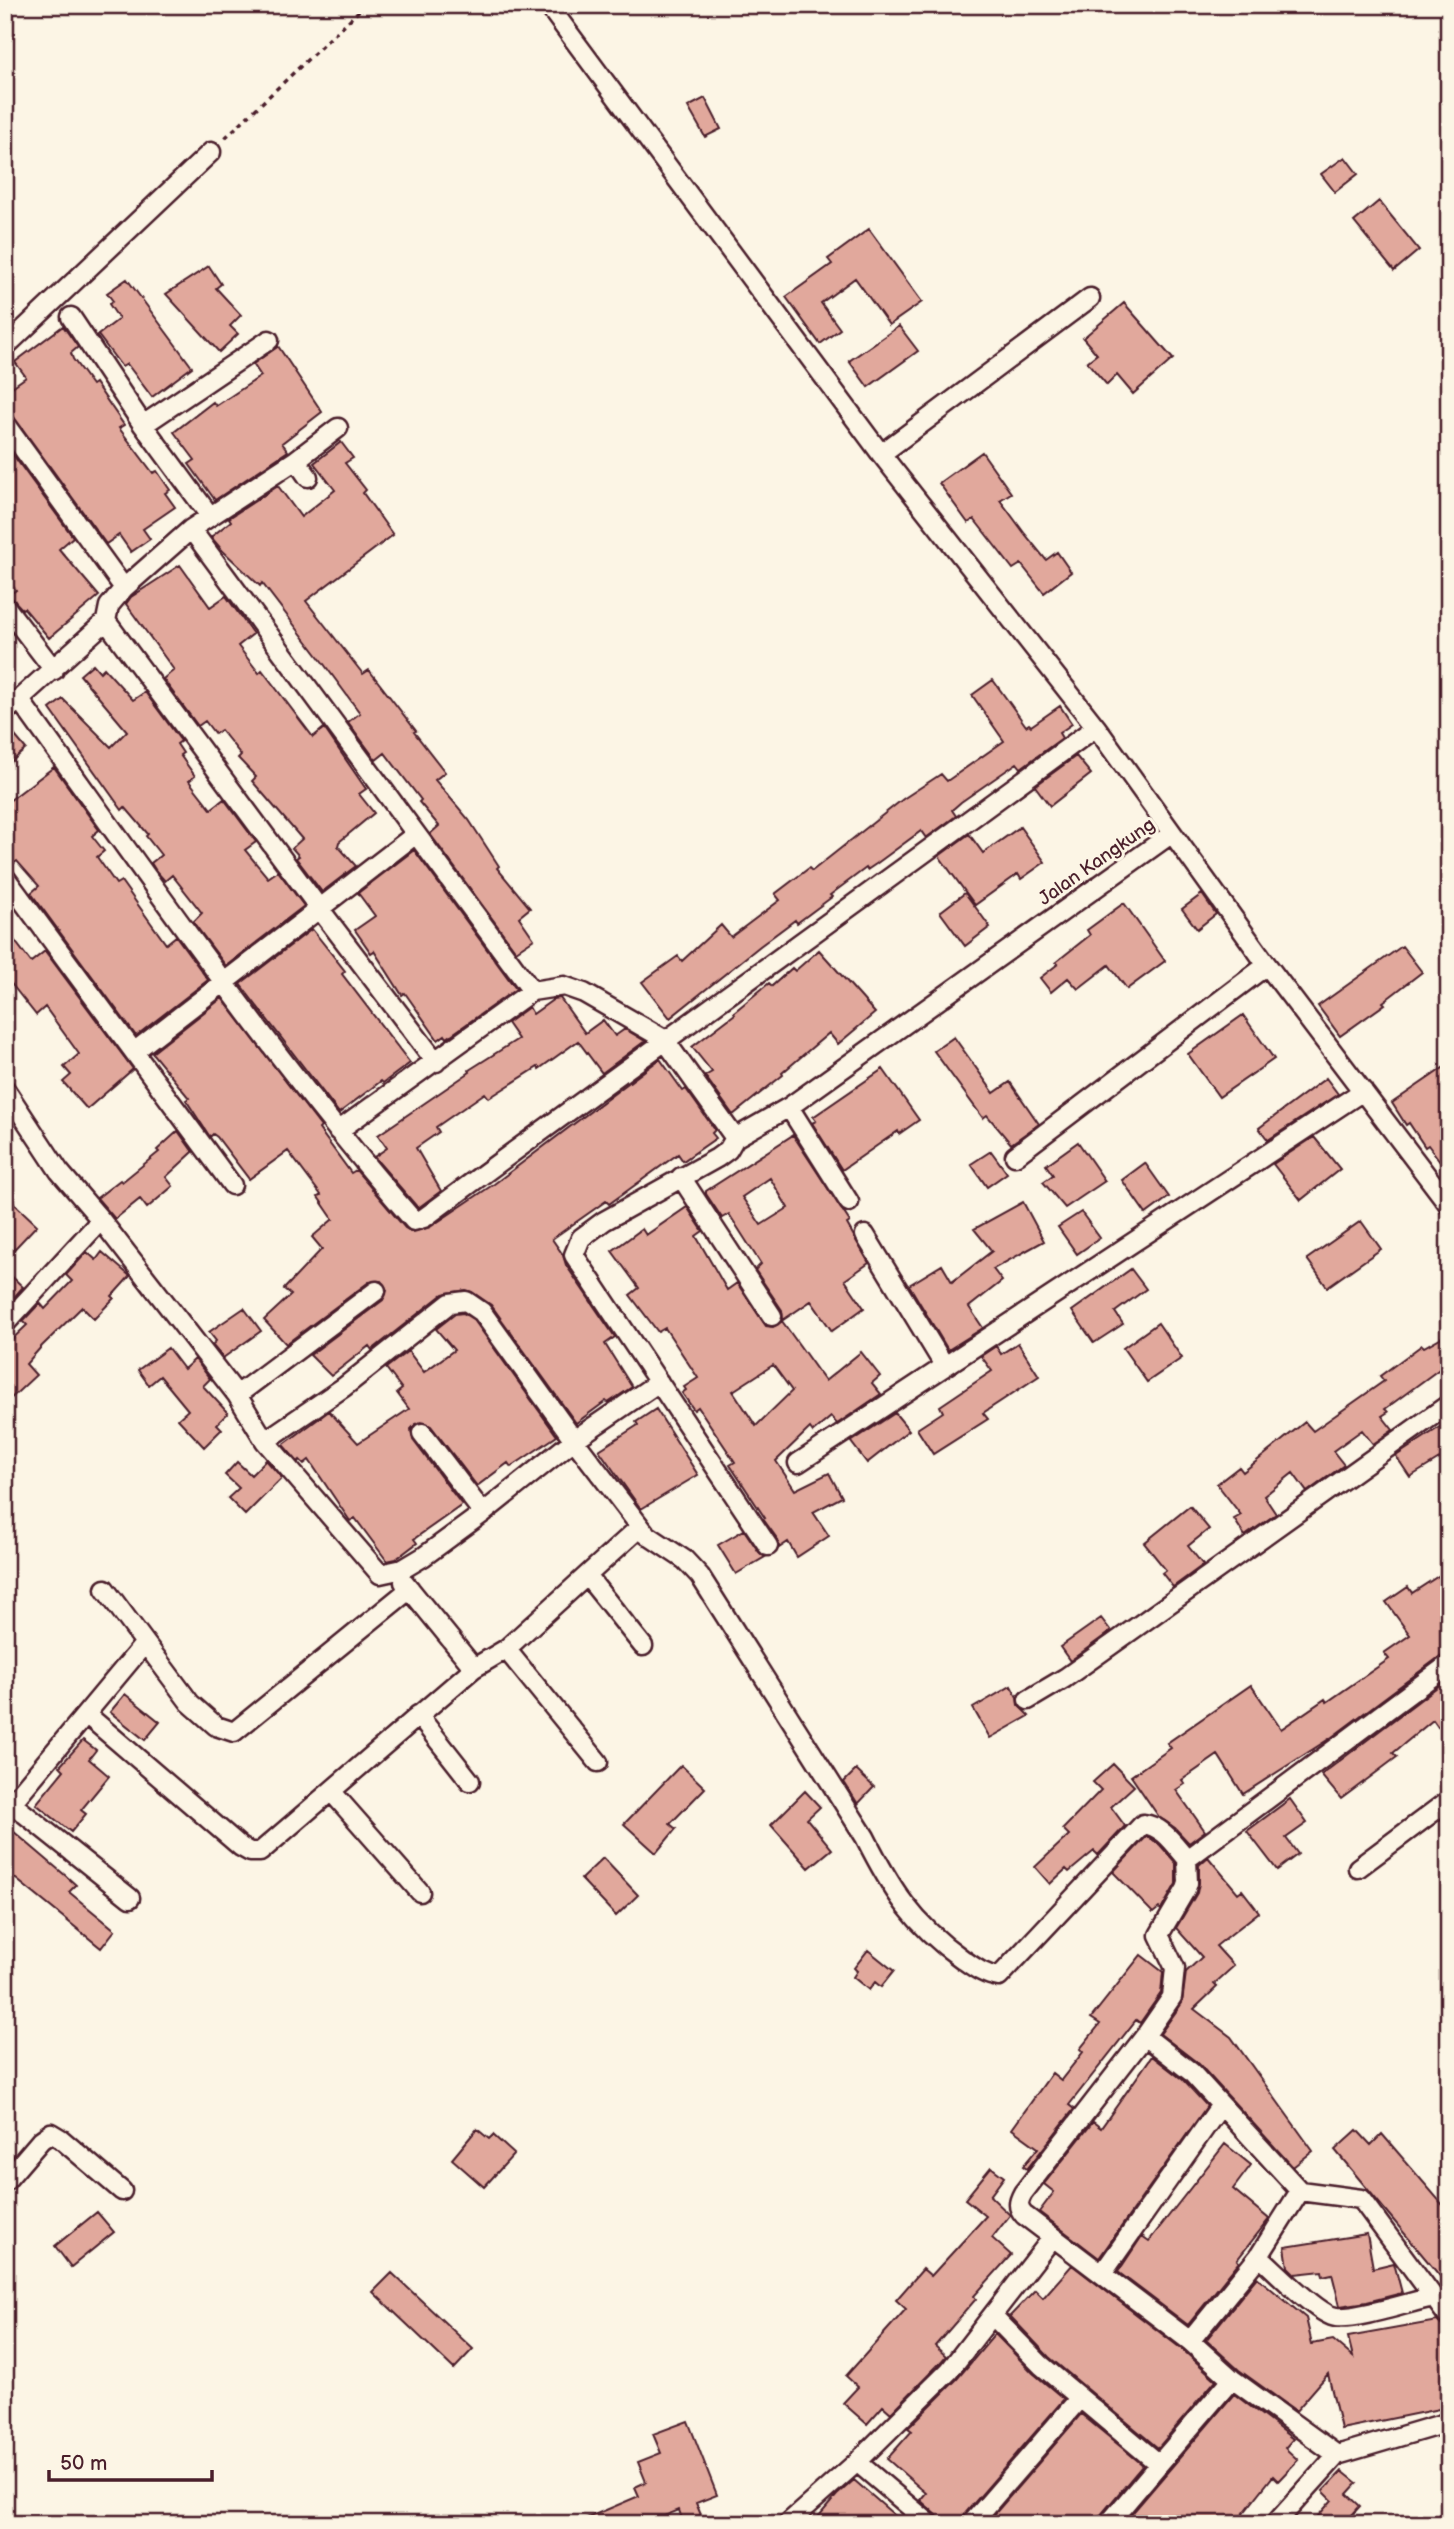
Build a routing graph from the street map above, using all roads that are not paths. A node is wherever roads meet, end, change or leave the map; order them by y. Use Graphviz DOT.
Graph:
graph roads {
  1 [pos="548,5"];
  2 [pos="211,152"];
  3 [pos="1090,298"];
  4 [pos="71,317"];
  5 [pos="269,340"];
  6 [pos="5,347"];
  7 [pos="5,424"];
  8 [pos="143,425"];
  9 [pos="338,428"];
  10 [pos="881,454"];
  11 [pos="296,460"];
  12 [pos="309,477"];
  13 [pos="210,516"];
  14 [pos="191,529"];
  15 [pos="124,588"];
  16 [pos="5,606"];
  17 [pos="106,621"];
  18 [pos="54,670"];
  19 [pos="19,699"];
  20 [pos="5,712"];
  21 [pos="1096,727"];
  22 [pos="416,834"];
  23 [pos="1171,834"];
  24 [pos="5,877"];
  25 [pos="319,908"];
  26 [pos="1267,964"];
  27 [pos="224,982"];
  28 [pos="532,991"];
  29 [pos="664,1039"];
  30 [pos="135,1051"];
  31 [pos="436,1062"];
  32 [pos="5,1090"];
  33 [pos="1363,1091"];
  34 [pos="789,1107"];
  35 [pos="338,1131"];
  36 [pos="735,1138"];
  37 [pos="1015,1156"];
  38 [pos="681,1177"];
  39 [pos="232,1185"];
  40 [pos="849,1202"];
  41 [pos="1449,1205"];
  42 [pos="101,1220"];
  43 [pos="865,1235"];
  44 [pos="376,1291"];
  45 [pos="772,1316"];
  46 [pos="5,1324"];
  47 [pos="944,1365"];
  48 [pos="659,1382"];
  49 [pos="237,1395"];
  50 [pos="1449,1404"];
  51 [pos="422,1433"];
  52 [pos="574,1440"];
  53 [pos="265,1441"];
  54 [pos="798,1463"];
  55 [pos="483,1513"];
  56 [pos="640,1527"];
  57 [pos="768,1546"];
  58 [pos="395,1571"];
  59 [pos="587,1576"];
  60 [pos="105,1589"];
  61 [pos="410,1589"];
  62 [pos="145,1643"];
  63 [pos="643,1646"];
  64 [pos="506,1650"];
  65 [pos="1449,1664"];
  66 [pos="474,1668"];
  67 [pos="1028,1700"];
  68 [pos="86,1714"];
  69 [pos="418,1715"];
  70 [pos="598,1762"];
  71 [pos="470,1780"];
  72 [pos="331,1791"];
  73 [pos="1449,1800"];
  74 [pos="8,1807"];
  75 [pos="1187,1858"];
  76 [pos="1358,1868"];
  77 [pos="420,1892"];
  78 [pos="130,1898"];
  79 [pos="1145,2036"];
  80 [pos="1221,2105"];
  81 [pos="5,2182"];
  82 [pos="122,2191"];
  83 [pos="1300,2191"];
  84 [pos="1053,2237"];
  85 [pos="1259,2256"];
  86 [pos="1102,2274"];
  87 [pos="1433,2297"];
  88 [pos="992,2316"];
  89 [pos="1449,2318"];
  90 [pos="1190,2341"];
  91 [pos="1232,2379"];
  92 [pos="1079,2399"];
  93 [pos="1449,2421"];
  94 [pos="1337,2455"];
  95 [pos="857,2462"];
  96 [pos="1159,2464"];
  97 [pos="787,2524"];
  98 [pos="929,2524"];
  99 [pos="971,2524"];
  100 [pos="1108,2524"];
  101 [pos="1275,2524"];
  1 -- 10 [label="street"];
  2 -- 6 [label="street"];
  3 -- 10 [label="street"];
  4 -- 8 [label="street"];
  5 -- 8 [label="street"];
  7 -- 15 [label="street"];
  8 -- 13 [label="street"];
  9 -- 11 [label="street"];
  10 -- 21 [label="street"];
  11 -- 12 [label="street"];
  11 -- 13 [label="street"];
  13 -- 14 [label="street"];
  14 -- 15 [label="street"];
  14 -- 22 [label="street"];
  15 -- 17 [label="street"];
  16 -- 18 [label="street"];
  17 -- 18 [label="street"];
  17 -- 25 [label="street"];
  18 -- 19 [label="street"];
  19 -- 20 [label="street"];
  19 -- 27 [label="street"];
  21 -- 23 [label="street"];
  21 -- 29 [label="street"];
  22 -- 25 [label="street"];
  22 -- 28 [label="street"];
  23 -- 26 [label="street, Jalan Kangkung"];
  23 -- 34 [label="street, Jalan Kangkung"];
  24 -- 30 [label="street"];
  25 -- 27 [label="street"];
  25 -- 31 [label="street"];
  26 -- 33 [label="street, Jalan Kangkung"];
  26 -- 37 [label="street"];
  27 -- 30 [label="street"];
  27 -- 35 [label="street"];
  28 -- 29 [label="street"];
  28 -- 31 [label="street"];
  29 -- 35 [label="street"];
  29 -- 36 [label="street"];
  30 -- 39 [label="street"];
  31 -- 35 [label="street"];
  32 -- 42 [label="street"];
  33 -- 41 [label="street, Jalan Kangkung"];
  33 -- 47 [label="street"];
  34 -- 36 [label="street, Jalan Kangkung"];
  34 -- 40 [label="street"];
  36 -- 38 [label="street, Jalan Kangkung"];
  38 -- 45 [label="street"];
  38 -- 48 [label="street, Jalan Kangkung"];
  42 -- 46 [label="street"];
  42 -- 49 [label="street"];
  43 -- 47 [label="street"];
  44 -- 49 [label="street"];
  47 -- 54 [label="street"];
  48 -- 52 [label="street"];
  48 -- 57 [label="street"];
  49 -- 53 [label="street"];
  50 -- 67 [label="street"];
  51 -- 55 [label="street"];
  52 -- 53 [label="street"];
  52 -- 55 [label="street"];
  52 -- 56 [label="street"];
  53 -- 58 [label="street"];
  55 -- 58 [label="street"];
  56 -- 59 [label="street"];
  56 -- 75 [label="street"];
  58 -- 61 [label="street"];
  59 -- 63 [label="street"];
  59 -- 64 [label="street"];
  60 -- 62 [label="street"];
  61 -- 62 [label="street"];
  61 -- 66 [label="street"];
  62 -- 68 [label="street"];
  64 -- 66 [label="street"];
  64 -- 70 [label="street"];
  65 -- 75 [label="street"];
  66 -- 69 [label="street"];
  68 -- 72 [label="street"];
  68 -- 74 [label="street"];
  69 -- 71 [label="street"];
  69 -- 72 [label="street"];
  72 -- 77 [label="street"];
  73 -- 76 [label="street"];
  74 -- 78 [label="street"];
  75 -- 79 [label="street"];
  79 -- 80 [label="street"];
  79 -- 84 [label="street"];
  80 -- 83 [label="street"];
  80 -- 86 [label="street"];
  81 -- 82 [label="street"];
  83 -- 85 [label="street"];
  83 -- 87 [label="street"];
  84 -- 86 [label="street"];
  84 -- 88 [label="street"];
  85 -- 87 [label="street"];
  85 -- 90 [label="street"];
  86 -- 90 [label="street"];
  87 -- 89 [label="street"];
  88 -- 92 [label="street"];
  88 -- 95 [label="street"];
  90 -- 91 [label="street"];
  91 -- 94 [label="street"];
  91 -- 96 [label="street"];
  92 -- 96 [label="street"];
  92 -- 99 [label="street"];
  93 -- 94 [label="street"];
  94 -- 101 [label="street"];
  95 -- 97 [label="street"];
  95 -- 98 [label="street"];
  96 -- 100 [label="street"];
}
